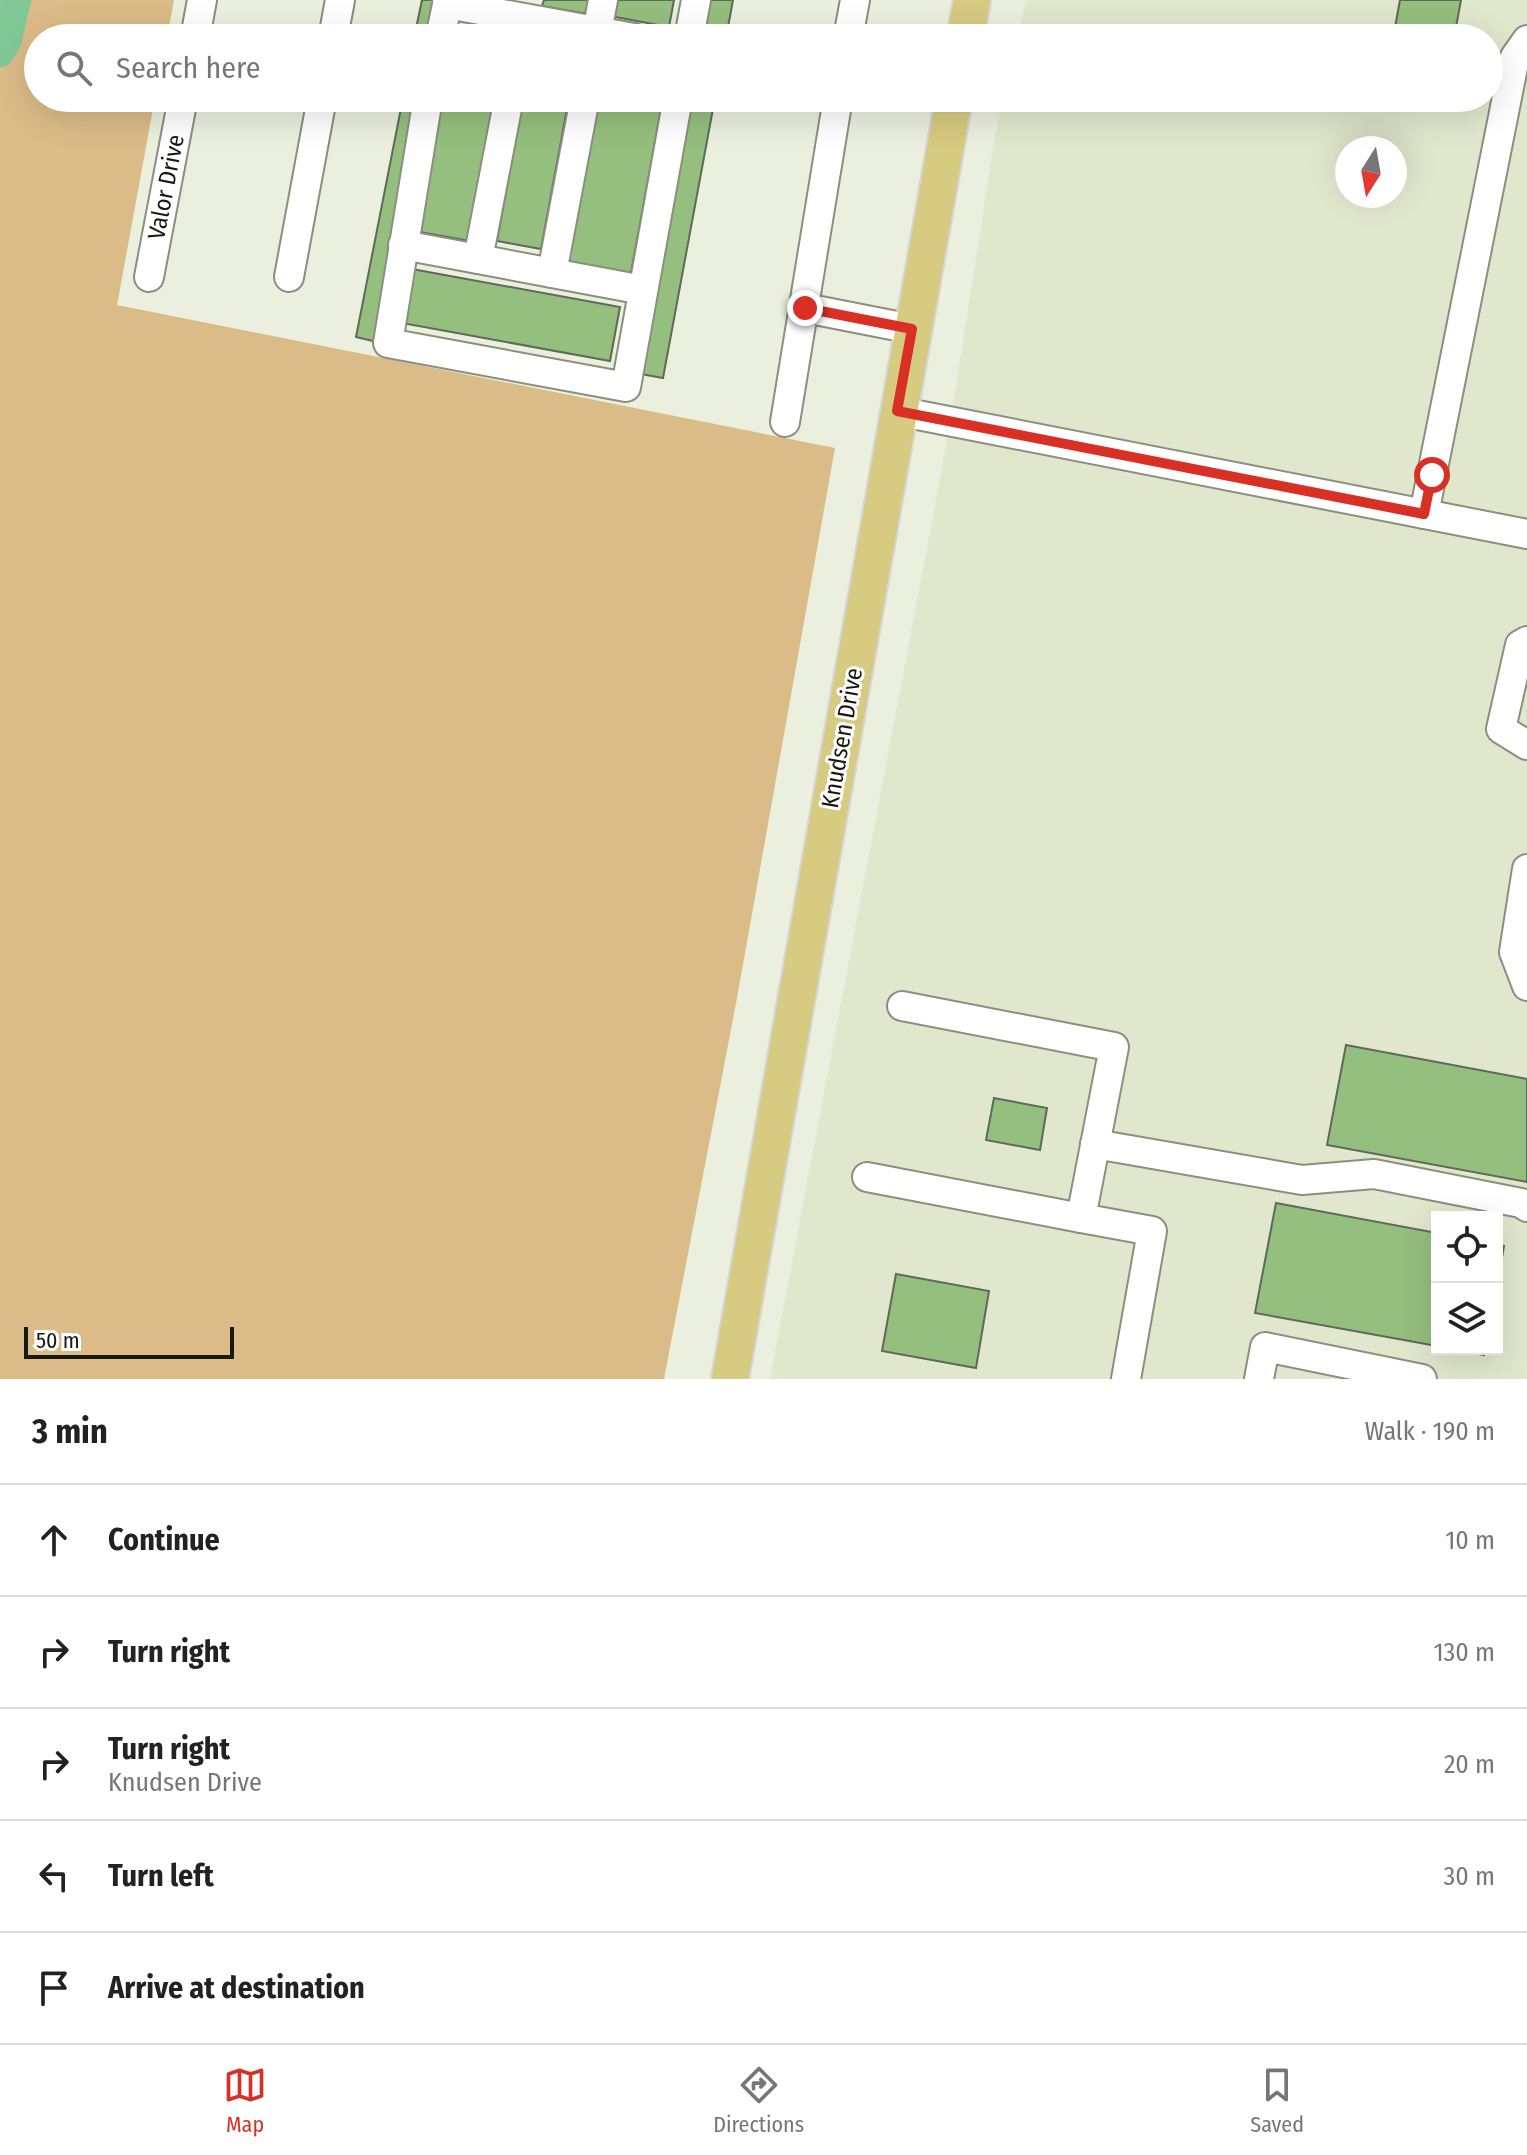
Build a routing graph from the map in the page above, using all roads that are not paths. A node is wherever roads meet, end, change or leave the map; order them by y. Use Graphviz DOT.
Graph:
graph roads {
  1 [pos="202,0"];
  2 [pos="340,0"];
  3 [pos="603,0"];
  4 [pos="696,0"];
  5 [pos="855,0"];
  6 [pos="972,0"];
  7 [pos="448,2"];
  8 [pos="524,19"];
  9 [pos="198,24"];
  10 [pos="336,24"];
  11 [pos="443,24"];
  12 [pos="548,24"];
  13 [pos="598,24"];
  14 [pos="692,24"];
  15 [pos="851,24"];
  16 [pos="968,24"];
  17 [pos="1527,40"];
  18 [pos="180,112"];
  19 [pos="319,112"];
  20 [pos="426,112"];
  21 [pos="506,112"];
  22 [pos="582,112"];
  23 [pos="675,112"];
  24 [pos="836,112"];
  25 [pos="951,112"];
  26 [pos="403,245"];
  27 [pos="478,259"];
  28 [pos="552,273"];
  29 [pos="149,277"];
  30 [pos="289,277"];
  31 [pos="643,290"];
  32 [pos="805,308"];
  33 [pos="912,329"];
  34 [pos="897,411"];
  35 [pos="785,422"];
  36 [pos="1424,514"];
  37 [pos="1527,534"];
  38 [pos="1527,641"];
  39 [pos="1527,745"];
  40 [pos="1527,869"];
  41 [pos="1527,986"];
  42 [pos="902,1006"];
  43 [pos="1095,1144"];
  44 [pos="867,1177"];
  45 [pos="1527,1207"];
  46 [pos="1081,1218"];
  47 [pos="730,1379"];
  48 [pos="1126,1379"];
  49 [pos="1259,1379"];
  50 [pos="1422,1379"];
  1 -- 9 [label="street"];
  2 -- 10 [label="street"];
  3 -- 13 [label="street"];
  4 -- 14 [label="street"];
  5 -- 15 [label="street"];
  6 -- 16 [label="main road"];
  7 -- 8 [label="street"];
  7 -- 11 [label="street"];
  8 -- 12 [label="street"];
  17 -- 36 [label="street"];
  18 -- 29 [label="street, Valor Drive"];
  19 -- 30 [label="street"];
  20 -- 26 [label="street"];
  21 -- 27 [label="street"];
  22 -- 28 [label="street"];
  23 -- 31 [label="street"];
  24 -- 32 [label="street"];
  25 -- 33 [label="main road, Knudsen Drive"];
  26 -- 27 [label="street"];
  26 -- 31 [label="street"];
  27 -- 28 [label="street"];
  28 -- 31 [label="street"];
  32 -- 33 [label="street"];
  32 -- 35 [label="street"];
  33 -- 34 [label="main road, Knudsen Drive"];
  34 -- 36 [label="street"];
  34 -- 47 [label="main road, Knudsen Drive"];
  36 -- 37 [label="street"];
  38 -- 39 [label="street"];
  40 -- 41 [label="street"];
  42 -- 43 [label="street"];
  43 -- 45 [label="street"];
  43 -- 46 [label="street"];
  44 -- 46 [label="street"];
  46 -- 48 [label="street"];
  49 -- 50 [label="street"];
}
